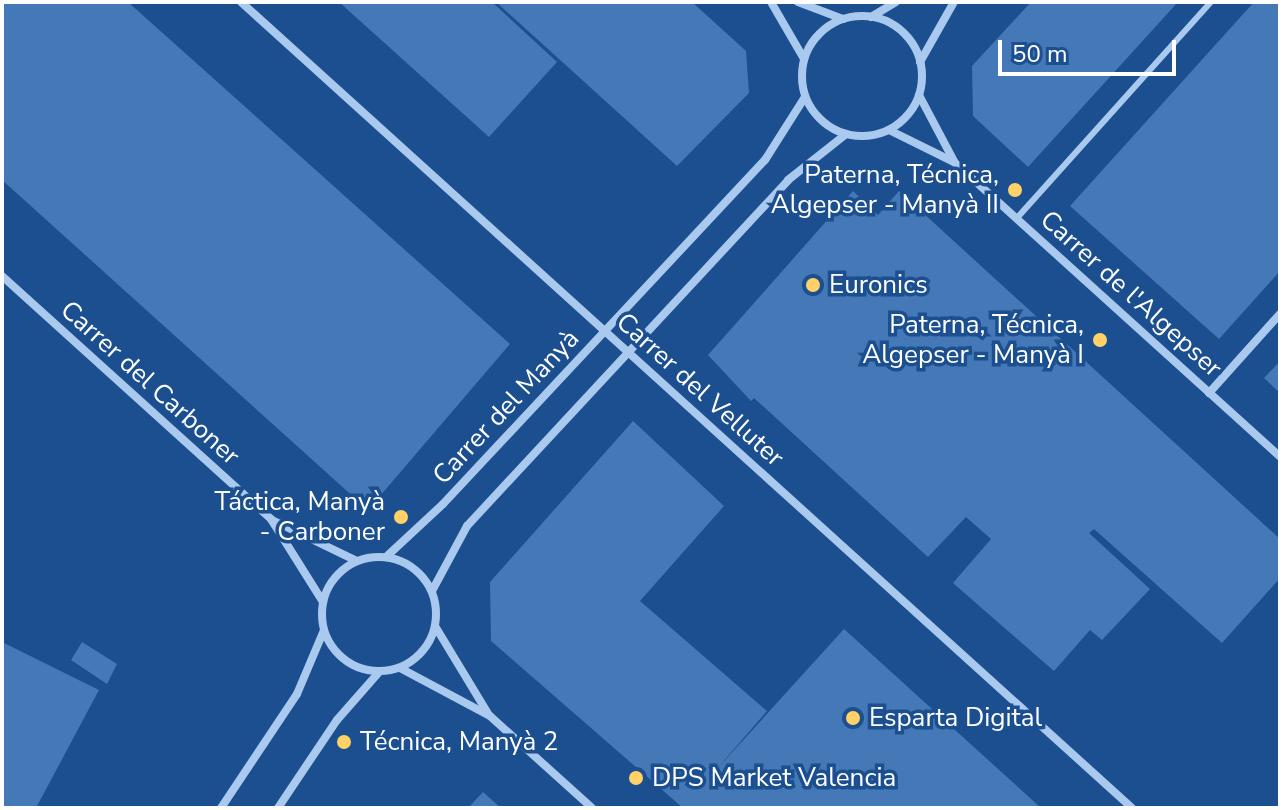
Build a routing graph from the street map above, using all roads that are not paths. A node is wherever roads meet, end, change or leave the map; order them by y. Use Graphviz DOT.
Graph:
graph roads {
  1 [pos="241,2"];
  2 [pos="771,2"];
  3 [pos="798,2"];
  4 [pos="896,2"];
  5 [pos="954,2"];
  6 [pos="1211,2"];
  7 [pos="871,17"];
  8 [pos="843,19"];
  9 [pos="804,59"];
  10 [pos="920,62"];
  11 [pos="919,95"];
  12 [pos="805,97"];
  13 [pos="889,130"];
  14 [pos="846,134"];
  15 [pos="954,162"];
  16 [pos="1017,218"];
  17 [pos="2,276"];
  18 [pos="1280,314"];
  19 [pos="605,331"];
  20 [pos="628,352"];
  21 [pos="1209,393"];
  22 [pos="1280,457"];
  23 [pos="271,519"];
  24 [pos="386,557"];
  25 [pos="357,561"];
  26 [pos="432,591"];
  27 [pos="323,602"];
  28 [pos="435,626"];
  29 [pos="324,630"];
  30 [pos="400,668"];
  31 [pos="380,671"];
  32 [pos="490,716"];
  33 [pos="221,808"];
  34 [pos="278,808"];
  35 [pos="592,808"];
  36 [pos="1132,808"];
  1 -- 19 [label="street, Carrer del Velluter"];
  2 -- 9 [label="street"];
  3 -- 8 [label="street"];
  4 -- 7 [label="street"];
  5 -- 10 [label="street"];
  6 -- 16 [label="lane"];
  7 -- 8 [label="street"];
  7 -- 10 [label="street"];
  8 -- 9 [label="street"];
  9 -- 12 [label="street"];
  10 -- 11 [label="street"];
  11 -- 13 [label="street"];
  11 -- 15 [label="street"];
  12 -- 14 [label="street"];
  12 -- 19 [label="street, Carrer del Manyà"];
  13 -- 14 [label="street"];
  13 -- 15 [label="street"];
  14 -- 20 [label="street, Carrer del Manyà"];
  15 -- 16 [label="street, Carrer de l'Algepser"];
  16 -- 21 [label="street, Carrer de l'Algepser"];
  17 -- 23 [label="street, Carrer del Carboner"];
  18 -- 21 [label="street"];
  19 -- 20 [label="street, Carrer del Velluter"];
  19 -- 24 [label="street, Carrer del Manyà"];
  20 -- 26 [label="street, Carrer del Manyà"];
  20 -- 36 [label="street, Carrer del Velluter"];
  21 -- 22 [label="street, Carrer de l'Algepser"];
  23 -- 25 [label="street, Carrer del Carboner"];
  23 -- 27 [label="street, Carrer del Carboner"];
  24 -- 25 [label="street"];
  24 -- 26 [label="street"];
  25 -- 27 [label="street"];
  26 -- 28 [label="street"];
  27 -- 29 [label="street"];
  28 -- 30 [label="street"];
  28 -- 32 [label="street"];
  29 -- 31 [label="street"];
  29 -- 33 [label="street"];
  30 -- 31 [label="street"];
  30 -- 32 [label="street"];
  31 -- 34 [label="street"];
  32 -- 35 [label="street"];
}
